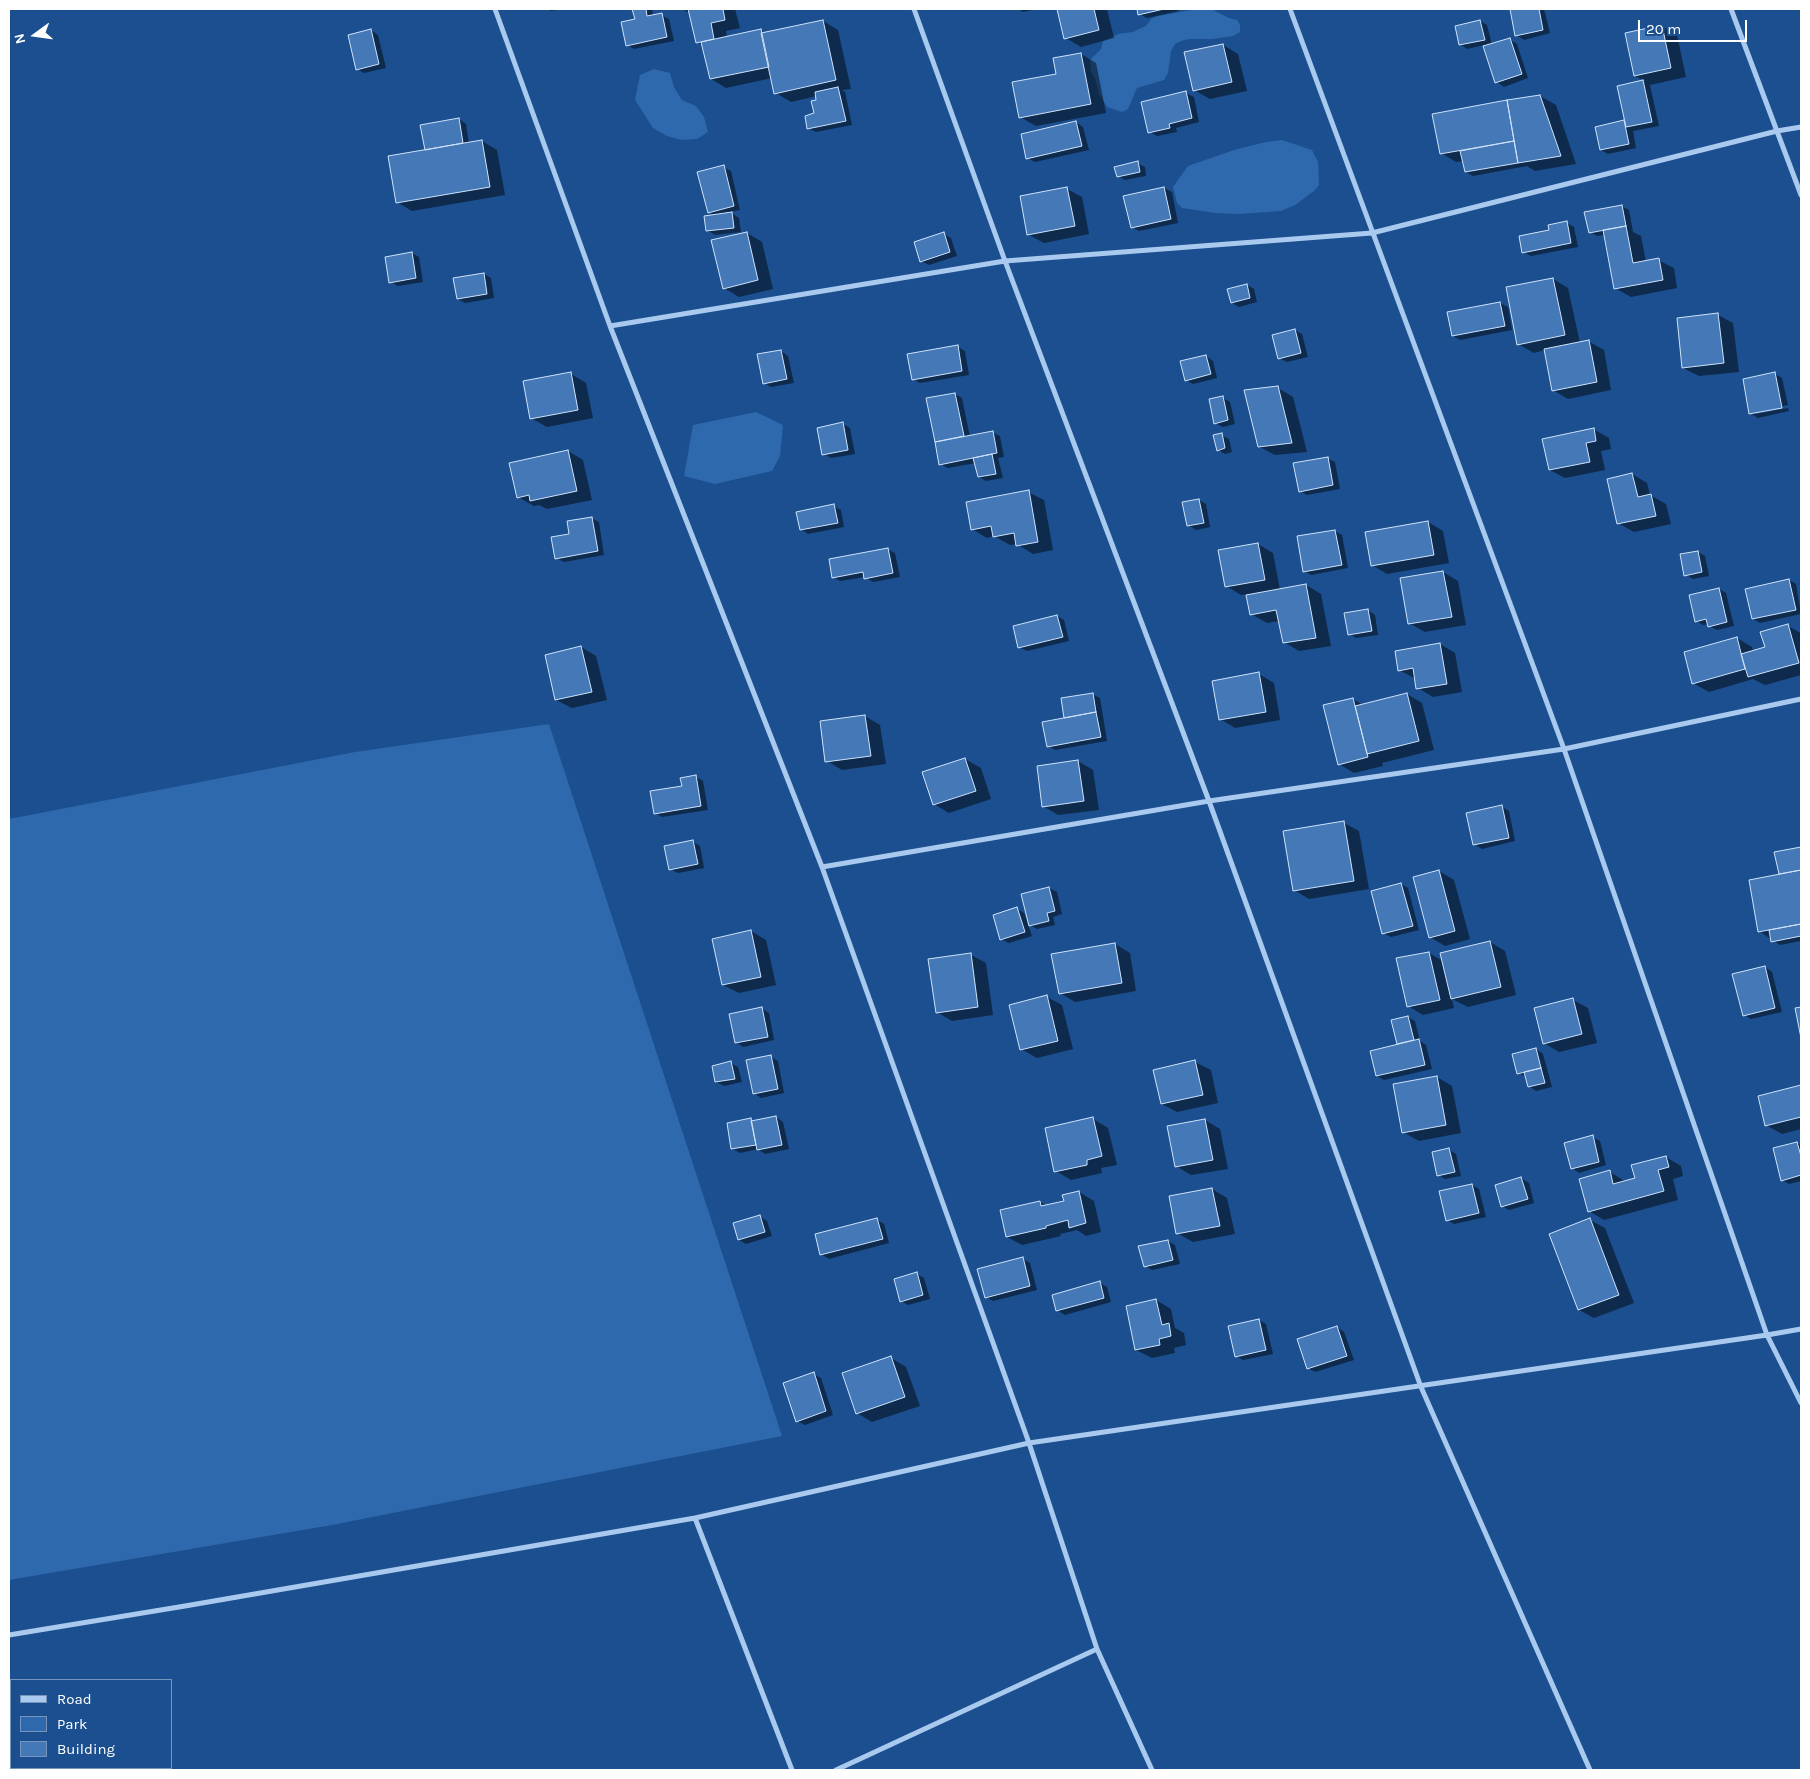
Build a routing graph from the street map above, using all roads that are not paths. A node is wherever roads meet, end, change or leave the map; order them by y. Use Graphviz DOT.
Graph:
graph roads {
  1 [pos="495,9"];
  2 [pos="914,9"];
  3 [pos="1290,9"];
  4 [pos="1731,9"];
  5 [pos="1801,127"];
  6 [pos="1776,131"];
  7 [pos="1801,195"];
  8 [pos="1372,233"];
  9 [pos="1005,261"];
  10 [pos="610,326"];
  11 [pos="1801,699"];
  12 [pos="1564,749"];
  13 [pos="1209,801"];
  14 [pos="822,867"];
  15 [pos="1801,1329"];
  16 [pos="1767,1335"];
  17 [pos="1421,1387"];
  18 [pos="1801,1403"];
  19 [pos="1029,1444"];
  20 [pos="695,1518"];
  21 [pos="9,1634"];
  22 [pos="1097,1650"];
  23 [pos="792,1770"];
  24 [pos="836,1770"];
  25 [pos="1152,1770"];
  26 [pos="1590,1770"];
  1 -- 10 [label="street"];
  2 -- 9 [label="street"];
  3 -- 8 [label="street"];
  4 -- 6 [label="street"];
  5 -- 6 [label="street"];
  6 -- 7 [label="street"];
  6 -- 8 [label="street"];
  8 -- 9 [label="street"];
  8 -- 12 [label="street"];
  9 -- 10 [label="street"];
  9 -- 13 [label="street"];
  10 -- 14 [label="street"];
  11 -- 12 [label="street"];
  12 -- 13 [label="street"];
  12 -- 16 [label="street"];
  13 -- 14 [label="street"];
  13 -- 17 [label="street"];
  14 -- 19 [label="street"];
  15 -- 16 [label="street"];
  16 -- 17 [label="street"];
  16 -- 18 [label="street"];
  17 -- 19 [label="street"];
  17 -- 26 [label="street"];
  19 -- 20 [label="street"];
  19 -- 22 [label="street"];
  20 -- 21 [label="street"];
  20 -- 23 [label="street"];
  22 -- 24 [label="street"];
  22 -- 25 [label="street"];
}
